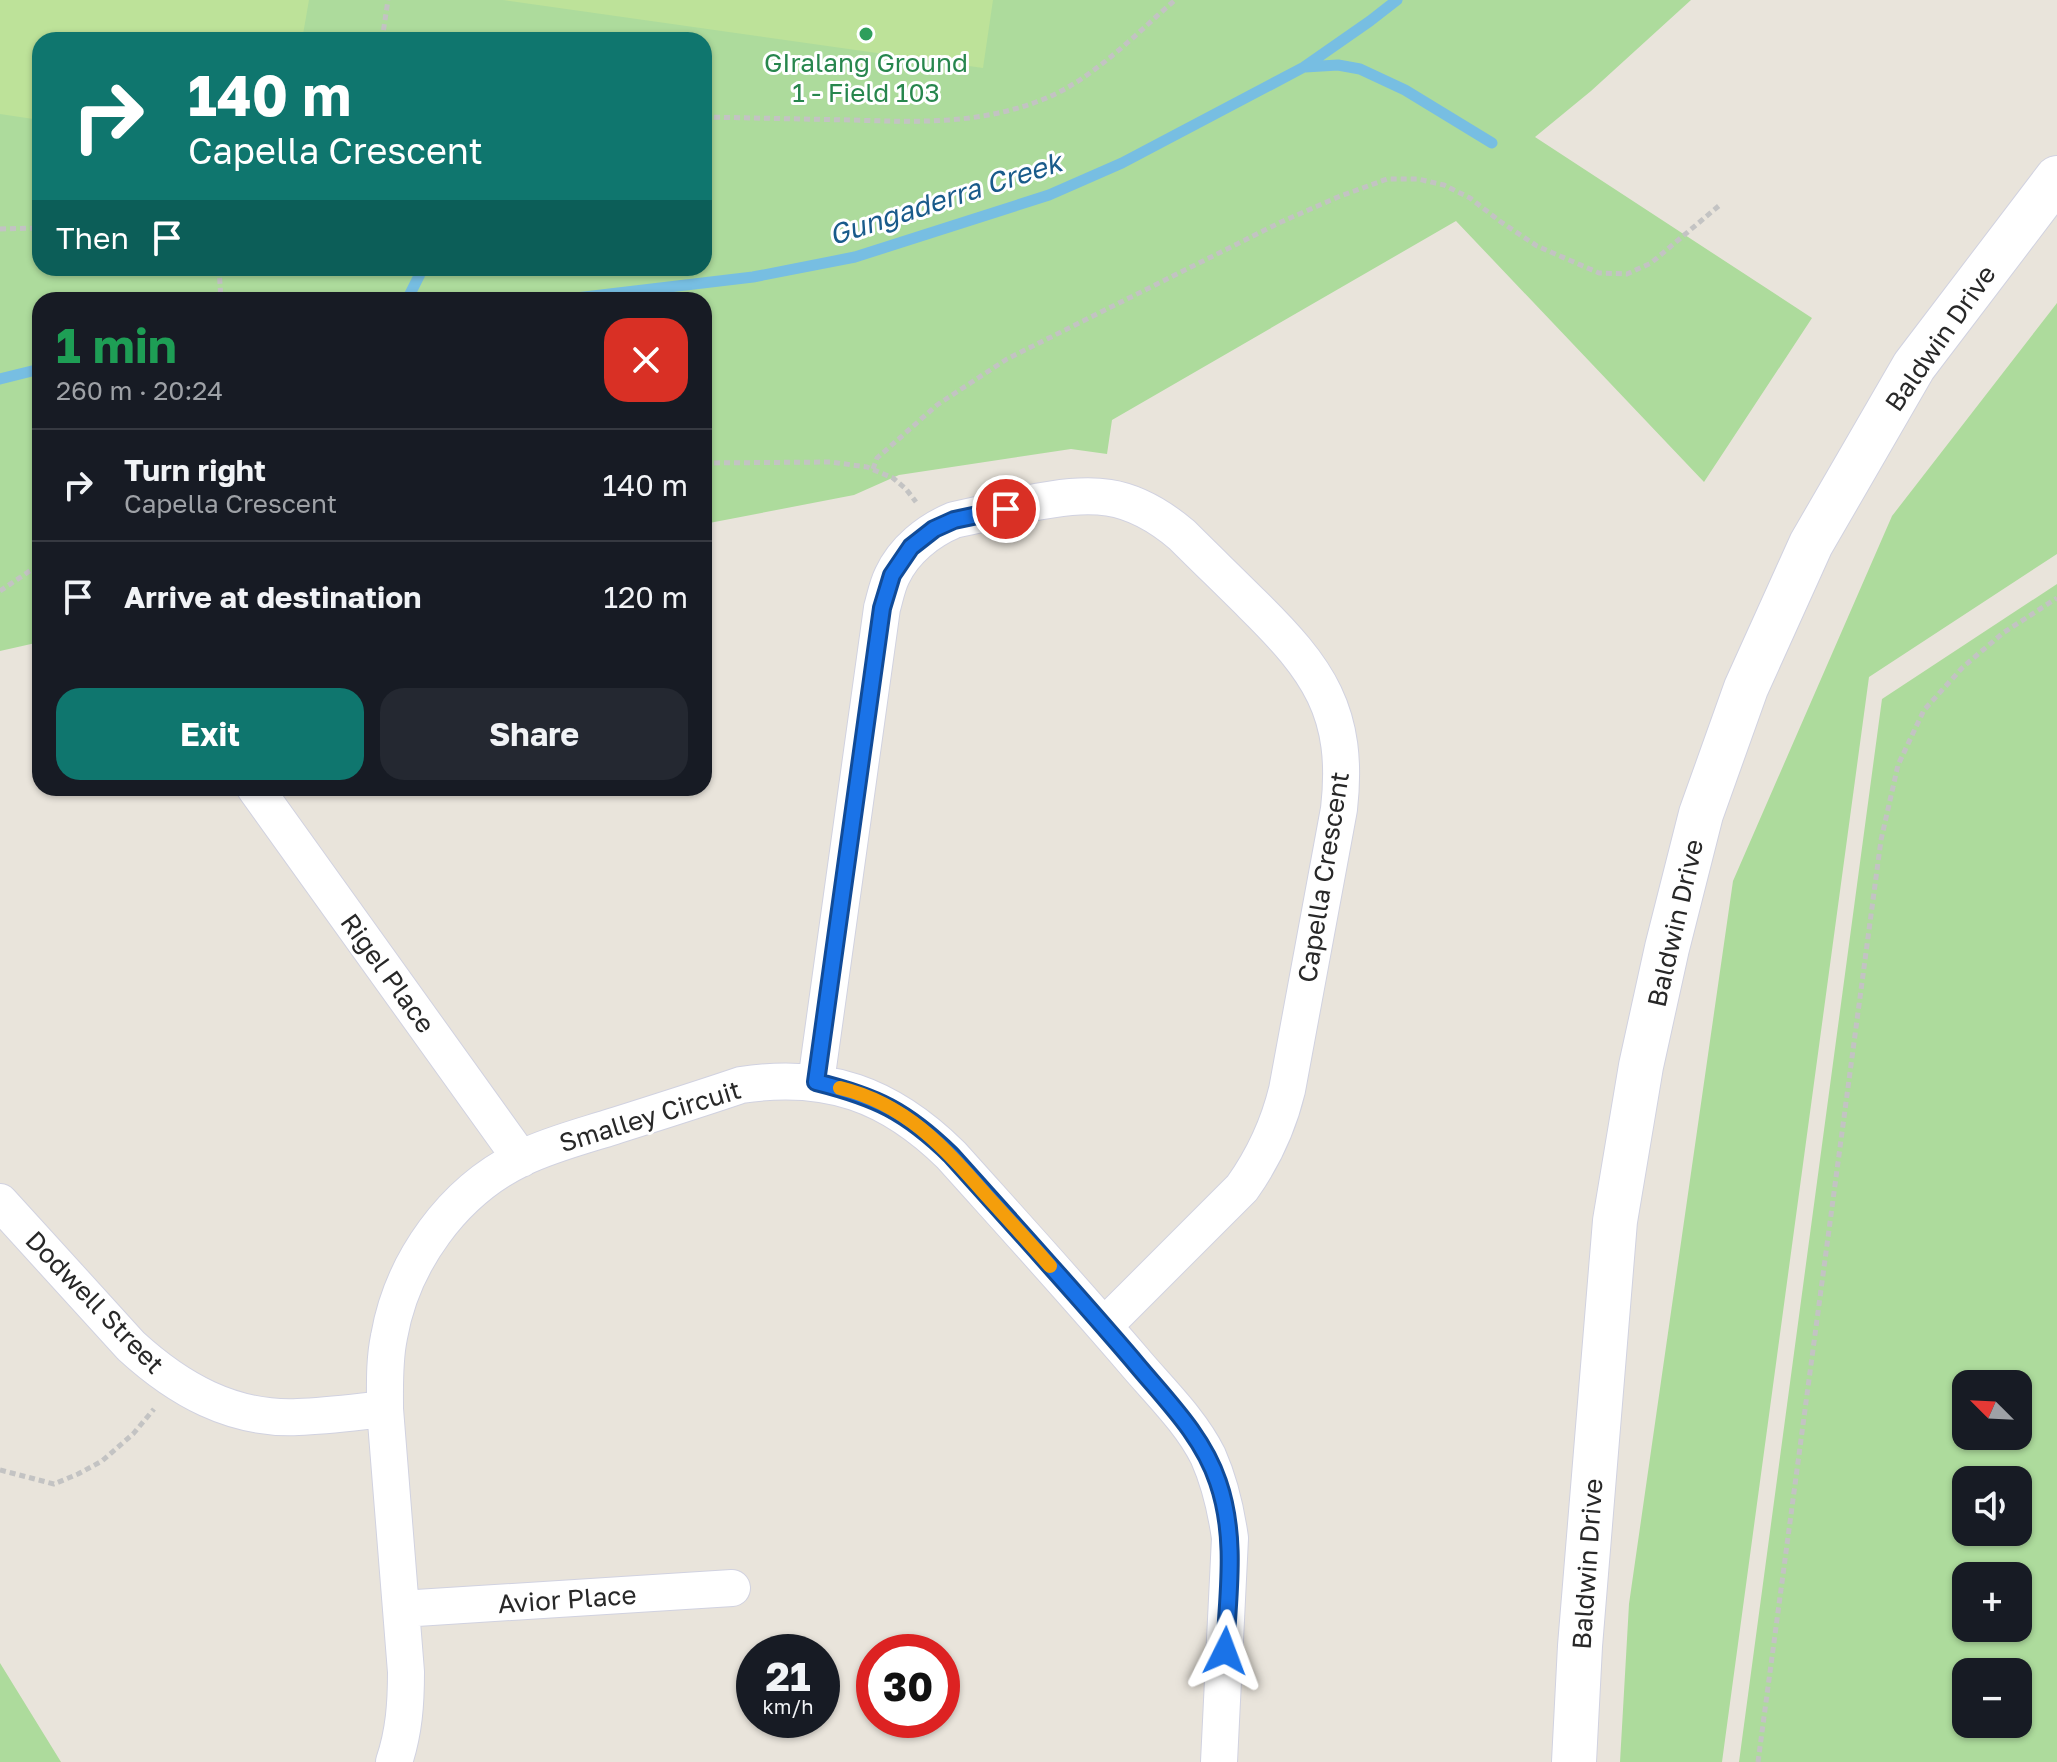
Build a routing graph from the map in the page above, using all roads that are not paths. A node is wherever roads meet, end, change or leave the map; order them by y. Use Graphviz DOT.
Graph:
graph roads {
  1 [pos="2057,178"];
  2 [pos="261,796"];
  3 [pos="816,1082"];
  4 [pos="521,1159"];
  5 [pos="0,1202"];
  6 [pos="1104,1326"];
  7 [pos="385,1409"];
  8 [pos="732,1588"];
  9 [pos="401,1609"];
  10 [pos="394,1762"];
  11 [pos="1219,1762"];
  12 [pos="1574,1762"];
  1 -- 12 [label="main road, Baldwin Drive"];
  2 -- 4 [label="street, Rigel Place"];
  3 -- 4 [label="street, Smalley Circuit"];
  3 -- 6 [label="street, Smalley Circuit"];
  3 -- 6 [label="street, Capella Crescent"];
  4 -- 7 [label="street, Smalley Circuit"];
  5 -- 7 [label="street, Dodwell Street"];
  6 -- 11 [label="street, Smalley Circuit"];
  7 -- 9 [label="street, Smalley Circuit"];
  8 -- 9 [label="street, Avior Place"];
  9 -- 10 [label="street, Smalley Circuit"];
}
